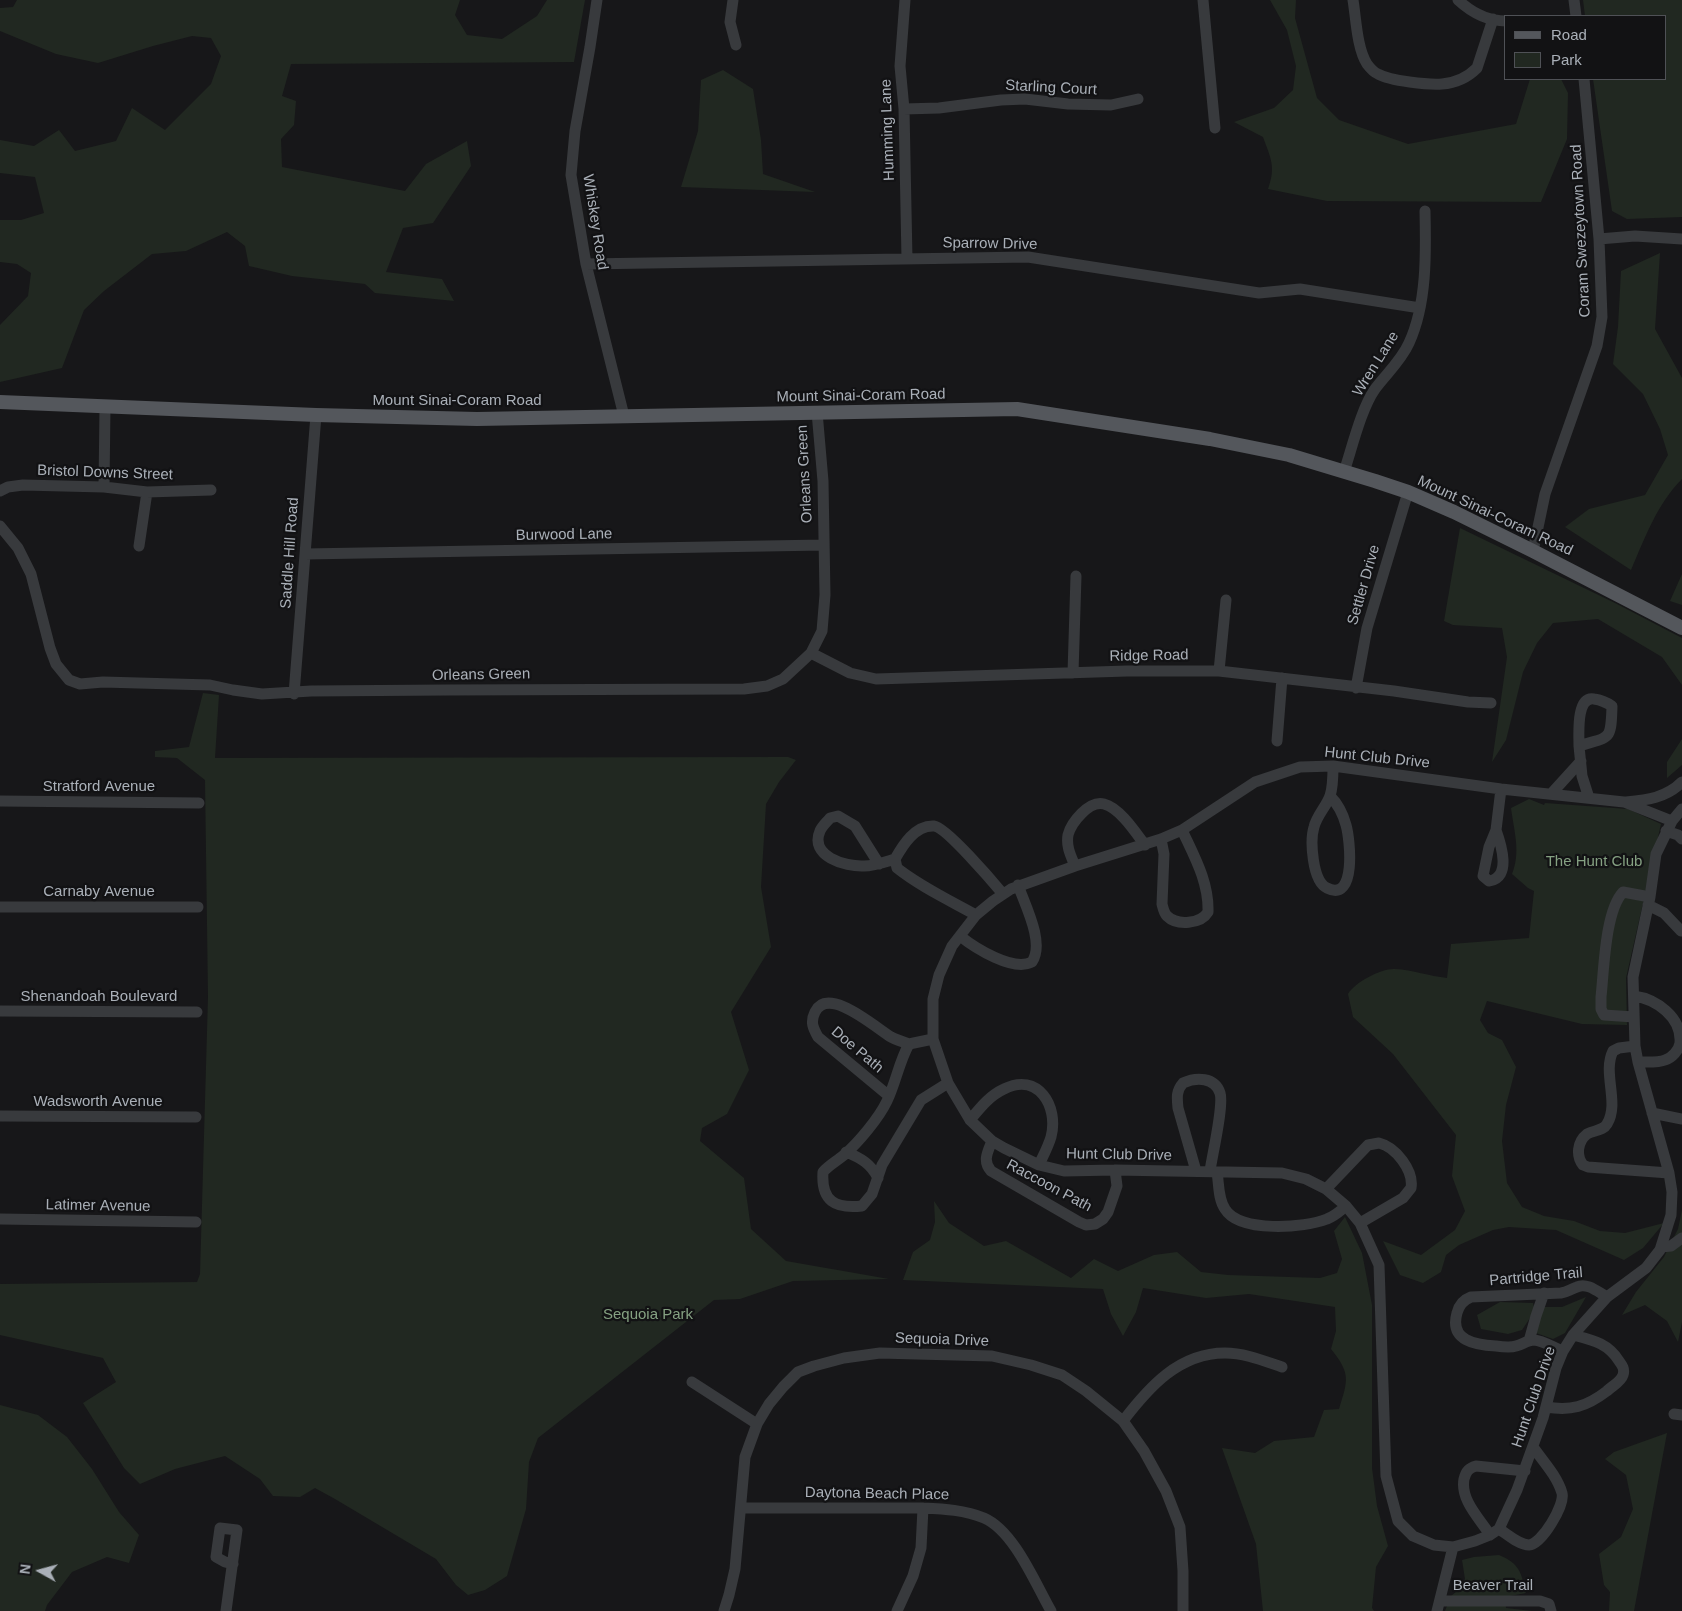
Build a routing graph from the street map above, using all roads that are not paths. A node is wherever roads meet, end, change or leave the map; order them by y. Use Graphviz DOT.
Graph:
graph roads {
  1 [pos="597,0"];
  2 [pos="733,0"];
  3 [pos="905,0"];
  4 [pos="1203,0"];
  5 [pos="1353,0"];
  6 [pos="1458,0"];
  7 [pos="1574,0"];
  8 [pos="1576,15"];
  9 [pos="1493,19"];
  10 [pos="1504,21"];
  11 [pos="736,44"];
  12 [pos="1584,80"];
  13 [pos="1138,99"];
  14 [pos="904,109"];
  15 [pos="1215,128"];
  16 [pos="1425,211"];
  17 [pos="1599,239"];
  18 [pos="1682,240"];
  19 [pos="907,259"];
  20 [pos="586,264"];
  21 [pos="1420,308"];
  22 [pos="0,402"];
  23 [pos="105,407"];
  24 [pos="817,412"];
  25 [pos="316,415"];
  26 [pos="624,416"];
  27 [pos="1344,472"];
  28 [pos="104,487"];
  29 [pos="211,490"];
  30 [pos="0,491"];
  31 [pos="147,492"];
  32 [pos="1408,492"];
  33 [pos="0,526"];
  34 [pos="823,545"];
  35 [pos="139,546"];
  36 [pos="1533,550"];
  37 [pos="305,554"];
  38 [pos="1076,576"];
  39 [pos="1226,600"];
  40 [pos="1682,628"];
  41 [pos="811,653"];
  42 [pos="1219,671"];
  43 [pos="1073,673"];
  44 [pos="1282,678"];
  45 [pos="1356,688"];
  46 [pos="294,694"];
  47 [pos="1491,703"];
  48 [pos="1277,741"];
  49 [pos="1579,746"];
  50 [pos="1581,761"];
  51 [pos="1333,766"];
  52 [pos="1682,782"];
  53 [pos="1501,789"];
  54 [pos="1671,791"];
  55 [pos="1551,794"];
  56 [pos="1330,796"];
  57 [pos="1589,798"];
  58 [pos="0,801"];
  59 [pos="1624,802"];
  60 [pos="1682,802"];
  61 [pos="199,803"];
  62 [pos="1682,809"];
  63 [pos="1669,826"];
  64 [pos="1182,830"];
  65 [pos="1496,830"];
  66 [pos="1162,839"];
  67 [pos="1682,839"];
  68 [pos="1145,845"];
  69 [pos="895,859"];
  70 [pos="879,864"];
  71 [pos="1075,866"];
  72 [pos="1018,885"];
  73 [pos="1003,894"];
  74 [pos="1649,901"];
  75 [pos="0,906"];
  76 [pos="198,907"];
  77 [pos="976,915"];
  78 [pos="1681,931"];
  79 [pos="960,936"];
  80 [pos="1634,996"];
  81 [pos="0,1011"];
  82 [pos="197,1012"];
  83 [pos="1634,1017"];
  84 [pos="933,1040"];
  85 [pos="909,1044"];
  86 [pos="1635,1046"];
  87 [pos="1638,1062"];
  88 [pos="948,1083"];
  89 [pos="889,1096"];
  90 [pos="1652,1112"];
  91 [pos="0,1116"];
  92 [pos="196,1117"];
  93 [pos="1682,1119"];
  94 [pos="970,1120"];
  95 [pos="992,1141"];
  96 [pos="846,1152"];
  97 [pos="1039,1165"];
  98 [pos="1115,1170"];
  99 [pos="1196,1171"];
  100 [pos="1213,1172"];
  101 [pos="1669,1173"];
  102 [pos="878,1178"];
  103 [pos="1326,1189"];
  104 [pos="1346,1206"];
  105 [pos="0,1219"];
  106 [pos="196,1222"];
  107 [pos="1360,1223"];
  108 [pos="1682,1238"];
  109 [pos="1661,1247"];
  110 [pos="1544,1294"];
  111 [pos="1607,1298"];
  112 [pos="1573,1335"];
  113 [pos="1529,1340"];
  114 [pos="1563,1351"];
  115 [pos="1282,1367"];
  116 [pos="692,1382"];
  117 [pos="1546,1407"];
  118 [pos="1123,1421"];
  119 [pos="757,1424"];
  120 [pos="1533,1447"];
  121 [pos="1525,1471"];
  122 [pos="742,1508"];
  123 [pos="923,1508"];
  124 [pos="1494,1532"];
  125 [pos="1453,1547"];
  126 [pos="233,1564"];
  127 [pos="1439,1606"];
  128 [pos="226,1611"];
  129 [pos="724,1611"];
  130 [pos="897,1611"];
  131 [pos="1051,1611"];
  132 [pos="1184,1611"];
  133 [pos="1551,1611"];
  1 -- 20 [label="street, Whiskey Road"];
  2 -- 11 [label="street"];
  3 -- 14 [label="street, Humming Lane"];
  4 -- 15 [label="street"];
  5 -- 9 [label="street"];
  6 -- 9 [label="street"];
  7 -- 8 [label="street"];
  9 -- 10 [label="street"];
  12 -- 17 [label="street, Coram Swezeytown Road"];
  13 -- 14 [label="street, Starling Court"];
  14 -- 19 [label="street, Humming Lane"];
  16 -- 21 [label="street, Wren Lane"];
  17 -- 18 [label="street"];
  17 -- 36 [label="street, Coram Swezeytown Road"];
  19 -- 20 [label="street, Sparrow Drive"];
  19 -- 21 [label="street, Sparrow Drive"];
  20 -- 26 [label="street, Whiskey Road"];
  21 -- 27 [label="street, Wren Lane"];
  22 -- 23 [label="main road, Mount Sinai-Coram Road"];
  23 -- 25 [label="main road, Mount Sinai-Coram Road"];
  23 -- 28 [label="street"];
  24 -- 26 [label="main road, Mount Sinai-Coram Road"];
  24 -- 27 [label="main road, Mount Sinai-Coram Road"];
  24 -- 34 [label="street, Orleans Green"];
  25 -- 26 [label="main road, Mount Sinai-Coram Road"];
  25 -- 37 [label="street, Saddle Hill Road"];
  27 -- 32 [label="main road, Mount Sinai-Coram Road"];
  28 -- 30 [label="street, Bristol Downs Street"];
  28 -- 31 [label="street, Bristol Downs Street"];
  29 -- 31 [label="street, Bristol Downs Street"];
  31 -- 35 [label="street"];
  32 -- 36 [label="main road, Mount Sinai-Coram Road"];
  32 -- 45 [label="street, Settler Drive"];
  33 -- 46 [label="street, Orleans Green"];
  34 -- 37 [label="street, Burwood Lane"];
  34 -- 41 [label="street, Orleans Green"];
  36 -- 40 [label="main road, Mount Sinai-Coram Road"];
  37 -- 46 [label="street, Saddle Hill Road"];
  38 -- 43 [label="street"];
  39 -- 42 [label="street"];
  41 -- 43 [label="street, Ridge Road"];
  41 -- 46 [label="street, Orleans Green"];
  42 -- 43 [label="street, Ridge Road"];
  42 -- 44 [label="street, Ridge Road"];
  44 -- 45 [label="street, Ridge Road"];
  44 -- 48 [label="street"];
  45 -- 47 [label="street, Ridge Road"];
  49 -- 50 [label="street"];
  50 -- 55 [label="street"];
  50 -- 57 [label="street"];
  51 -- 53 [label="street, Hunt Club Drive"];
  51 -- 56 [label="street"];
  51 -- 64 [label="street, Hunt Club Drive"];
  52 -- 54 [label="street, Hunt Club Drive"];
  53 -- 55 [label="street, Hunt Club Drive"];
  53 -- 65 [label="street"];
  54 -- 59 [label="street, Hunt Club Drive"];
  54 -- 60 [label="street"];
  55 -- 57 [label="street, Hunt Club Drive"];
  56 -- 56 [label="street"];
  57 -- 59 [label="street, Hunt Club Drive"];
  58 -- 61 [label="street, Stratford Avenue"];
  59 -- 63 [label="street, Hunt Club Drive"];
  62 -- 63 [label="street, Hunt Club Drive"];
  63 -- 67 [label="street, Hunt Club Drive"];
  63 -- 74 [label="street, Hunt Club Drive"];
  64 -- 66 [label="street, Hunt Club Drive"];
  64 -- 66 [label="street"];
  66 -- 68 [label="street, Hunt Club Drive"];
  68 -- 71 [label="street, Hunt Club Drive"];
  68 -- 71 [label="street"];
  69 -- 70 [label="street"];
  69 -- 73 [label="street"];
  69 -- 77 [label="street"];
  70 -- 70 [label="street"];
  71 -- 72 [label="street, Hunt Club Drive"];
  72 -- 73 [label="street, Hunt Club Drive"];
  72 -- 79 [label="street"];
  73 -- 77 [label="street, Hunt Club Drive"];
  74 -- 78 [label="street"];
  74 -- 80 [label="street, Hunt Club Drive"];
  74 -- 83 [label="street"];
  75 -- 76 [label="street, Carnaby Avenue"];
  77 -- 79 [label="street, Hunt Club Drive"];
  79 -- 84 [label="street, Hunt Club Drive"];
  80 -- 83 [label="street, Hunt Club Drive"];
  80 -- 87 [label="street"];
  81 -- 82 [label="street, Shenandoah Boulevard"];
  83 -- 86 [label="street, Hunt Club Drive"];
  84 -- 85 [label="street"];
  84 -- 88 [label="street, Hunt Club Drive"];
  85 -- 89 [label="street"];
  85 -- 89 [label="street, Doe Path"];
  86 -- 87 [label="street, Hunt Club Drive"];
  86 -- 101 [label="street"];
  87 -- 90 [label="street, Hunt Club Drive"];
  88 -- 94 [label="street, Hunt Club Drive"];
  88 -- 102 [label="street"];
  89 -- 96 [label="street"];
  90 -- 93 [label="street"];
  90 -- 101 [label="street, Hunt Club Drive"];
  91 -- 92 [label="street, Wadsworth Avenue"];
  94 -- 95 [label="street, Hunt Club Drive"];
  94 -- 97 [label="street"];
  95 -- 97 [label="street, Hunt Club Drive"];
  95 -- 98 [label="street, Raccoon Path"];
  96 -- 102 [label="street"];
  96 -- 102 [label="street"];
  97 -- 98 [label="street, Hunt Club Drive"];
  98 -- 99 [label="street, Hunt Club Drive"];
  99 -- 100 [label="street, Hunt Club Drive"];
  99 -- 100 [label="street"];
  100 -- 103 [label="street, Hunt Club Drive"];
  100 -- 104 [label="street"];
  101 -- 109 [label="street, Hunt Club Drive"];
  103 -- 104 [label="street, Hunt Club Drive"];
  103 -- 107 [label="street"];
  104 -- 107 [label="street, Hunt Club Drive"];
  105 -- 106 [label="street, Latimer Avenue"];
  107 -- 125 [label="street, Hunt Club Drive"];
  108 -- 109 [label="street"];
  109 -- 111 [label="street, Hunt Club Drive"];
  110 -- 111 [label="street, Partridge Trail"];
  110 -- 113 [label="street"];
  110 -- 113 [label="street, Partridge Trail"];
  111 -- 112 [label="street, Hunt Club Drive"];
  112 -- 114 [label="street, Hunt Club Drive"];
  112 -- 117 [label="street"];
  113 -- 114 [label="street"];
  114 -- 117 [label="street, Hunt Club Drive"];
  115 -- 118 [label="street"];
  116 -- 119 [label="street"];
  117 -- 120 [label="street, Hunt Club Drive"];
  118 -- 119 [label="street, Sequoia Drive"];
  118 -- 132 [label="street, Sequoia Drive"];
  119 -- 122 [label="street, Sequoia Drive"];
  120 -- 121 [label="street, Hunt Club Drive"];
  120 -- 124 [label="street"];
  121 -- 124 [label="street, Hunt Club Drive"];
  121 -- 124 [label="street"];
  122 -- 123 [label="street, Daytona Beach Place"];
  122 -- 129 [label="street, Sequoia Drive"];
  123 -- 130 [label="street"];
  123 -- 131 [label="street, Daytona Beach Place"];
  124 -- 125 [label="street, Hunt Club Drive"];
  125 -- 127 [label="street"];
  126 -- 128 [label="street"];
  127 -- 133 [label="street, Beaver Trail"];
}
